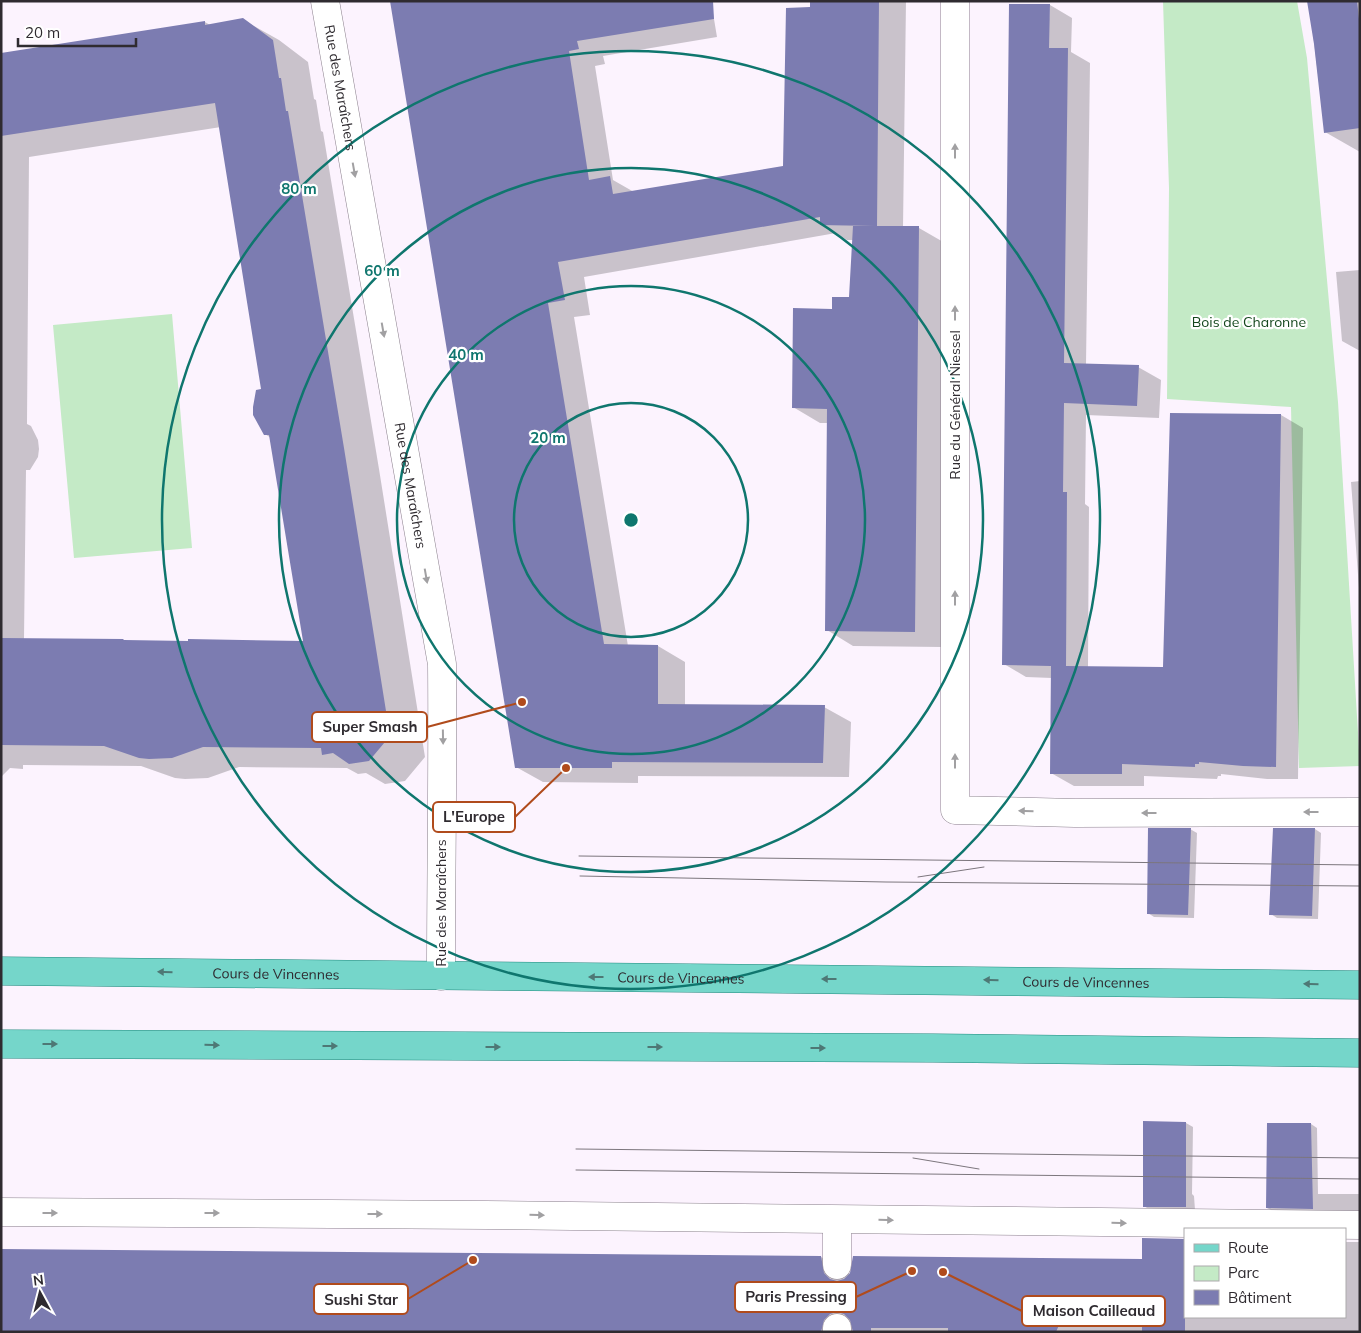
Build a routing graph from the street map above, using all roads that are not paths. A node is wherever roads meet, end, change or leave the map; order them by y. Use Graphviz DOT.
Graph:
graph roads {
  1 [pos="325,1"];
  2 [pos="956,1"];
  3 [pos="1360,812"];
  4 [pos="1,971"];
  5 [pos="441,976"];
  6 [pos="1360,984"];
  7 [pos="1,1044"];
  8 [pos="1360,1053"];
  9 [pos="1,1212"];
  10 [pos="837,1220"];
  11 [pos="1360,1225"];
  12 [pos="837,1265"];
  1 -- 5 [label="street, Rue des Maraîchers, one-way"];
  3 -- 2 [label="street, Rue du Général Niessel, one-way"];
  5 -- 4 [label="main road, Cours de Vincennes, one-way"];
  6 -- 5 [label="main road, Cours de Vincennes, one-way"];
  7 -- 8 [label="main road, one-way"];
  9 -- 10 [label="street, one-way"];
  10 -- 11 [label="street, one-way"];
  10 -- 12 [label="street"];
}
